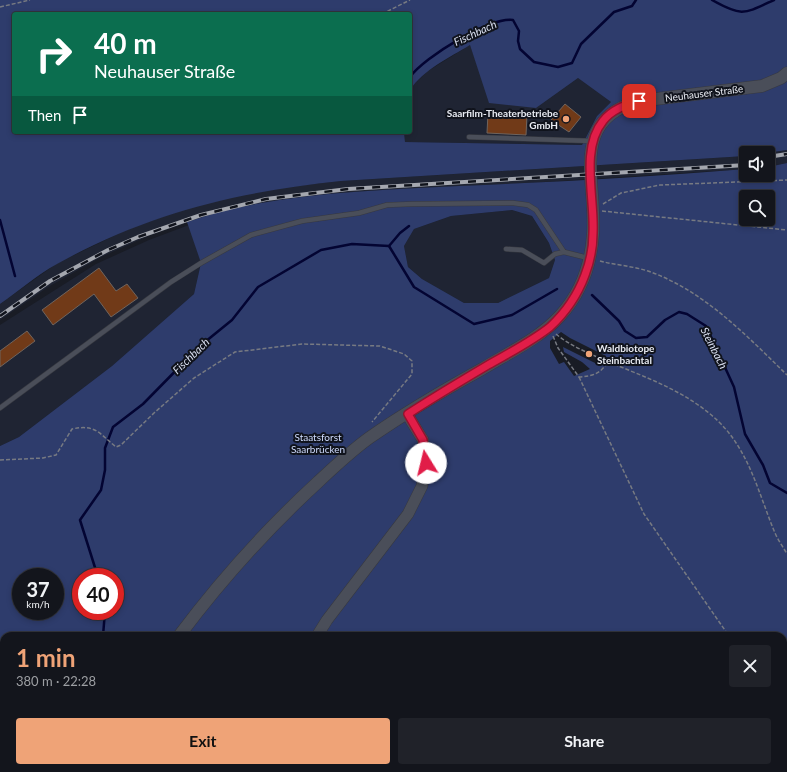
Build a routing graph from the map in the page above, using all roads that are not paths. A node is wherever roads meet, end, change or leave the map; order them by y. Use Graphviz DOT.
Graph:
graph roads {
  1 [pos="787,73"];
  2 [pos="469,137"];
  3 [pos="592,141"];
  4 [pos="506,249"];
  5 [pos="564,252"];
  6 [pos="590,258"];
  7 [pos="0,408"];
  8 [pos="408,414"];
  9 [pos="182,632"];
  10 [pos="320,632"];
  1 -- 3 [label="main road, Neuhauser Straße"];
  2 -- 3 [label="lane"];
  3 -- 6 [label="main road, Neuhauser Straße"];
  4 -- 5 [label="lane"];
  5 -- 6 [label="lane"];
  5 -- 7 [label="lane"];
  6 -- 8 [label="main road, Neuhauser Straße"];
  8 -- 9 [label="main road, Neuhauser Straße"];
  8 -- 10 [label="street"];
}
